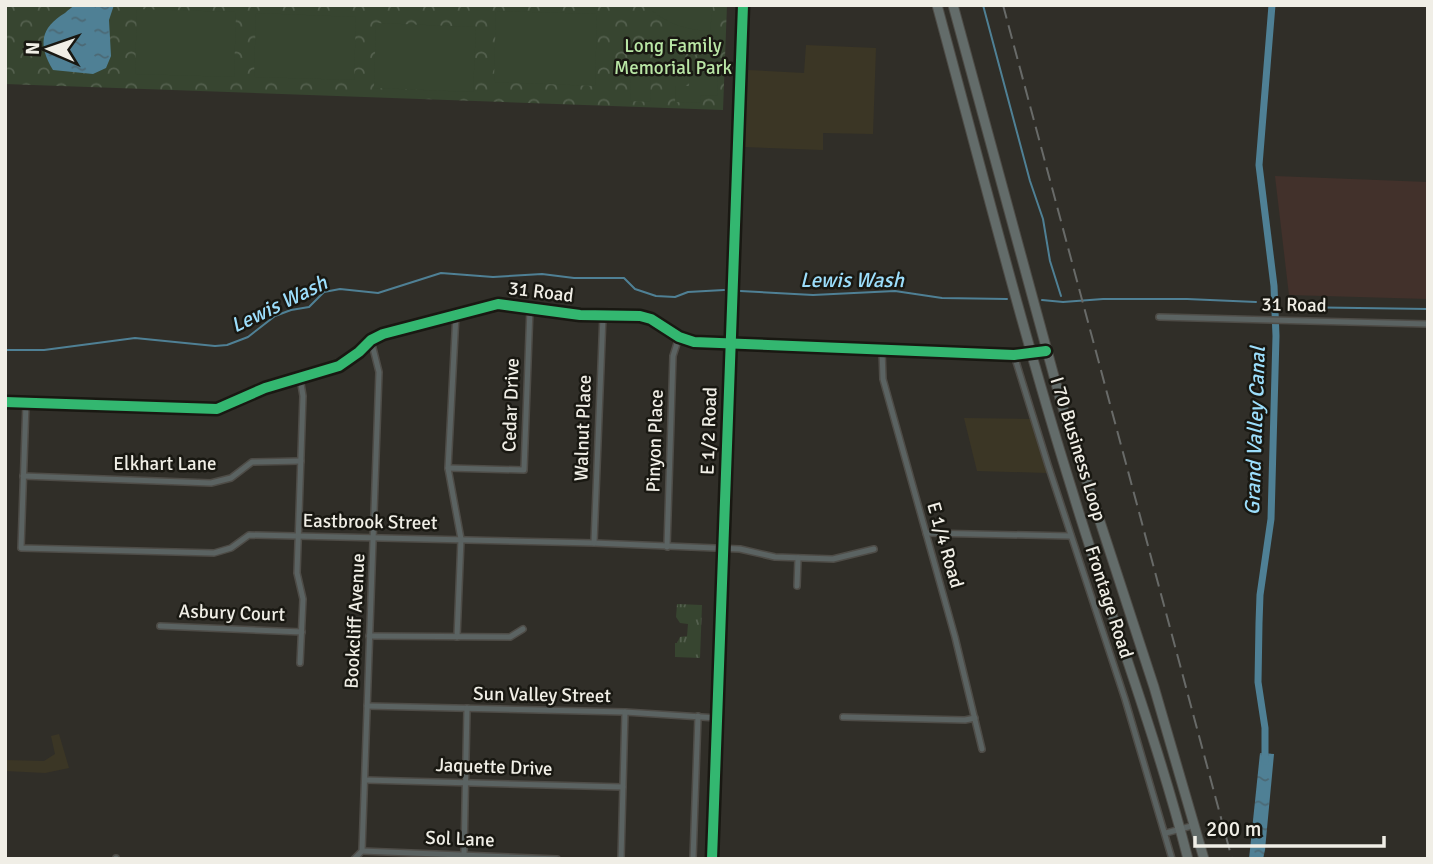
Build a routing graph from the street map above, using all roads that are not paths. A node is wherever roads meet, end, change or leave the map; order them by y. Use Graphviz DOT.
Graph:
graph roads {
  1 [pos="743,5"];
  2 [pos="937,5"];
  3 [pos="953,5"];
  4 [pos="530,308"];
  5 [pos="456,314"];
  6 [pos="603,314"];
  7 [pos="1159,317"];
  8 [pos="1428,324"];
  9 [pos="679,337"];
  10 [pos="371,340"];
  11 [pos="730,345"];
  12 [pos="882,350"];
  13 [pos="1046,351"];
  14 [pos="1031,353"];
  15 [pos="1014,355"];
  16 [pos="300,378"];
  17 [pos="5,402"];
  18 [pos="26,402"];
  19 [pos="301,461"];
  20 [pos="448,468"];
  21 [pos="23,476"];
  22 [pos="926,533"];
  23 [pos="299,536"];
  24 [pos="1071,536"];
  25 [pos="374,537"];
  26 [pos="461,539"];
  27 [pos="594,543"];
  28 [pos="667,547"];
  29 [pos="723,549"];
  30 [pos="874,549"];
  31 [pos="798,558"];
  32 [pos="797,586"];
  33 [pos="160,626"];
  34 [pos="523,629"];
  35 [pos="302,632"];
  36 [pos="369,636"];
  37 [pos="457,637"];
  38 [pos="300,663"];
  39 [pos="367,706"];
  40 [pos="467,708"];
  41 [pos="625,712"];
  42 [pos="698,716"];
  43 [pos="843,717"];
  44 [pos="717,718"];
  45 [pos="975,718"];
  46 [pos="982,749"];
  47 [pos="365,780"];
  48 [pos="466,781"];
  49 [pos="623,787"];
  50 [pos="1195,825"];
  51 [pos="1180,829"];
  52 [pos="1166,834"];
  53 [pos="362,851"];
  54 [pos="464,855"];
  55 [pos="354,859"];
  56 [pos="557,859"];
  57 [pos="621,859"];
  58 [pos="693,859"];
  59 [pos="712,859"];
  60 [pos="1172,859"];
  61 [pos="1188,859"];
  62 [pos="1204,859"];
  1 -- 11 [label="street, E 1/2 Road"];
  2 -- 14 [label="main road, I 70 Business Loop"];
  3 -- 13 [label="main road, I 70 Business Loop"];
  4 -- 5 [label="street, 31 Road"];
  4 -- 6 [label="street, 31 Road"];
  4 -- 20 [label="street, Cedar Drive"];
  5 -- 10 [label="street, 31 Road"];
  5 -- 20 [label="street"];
  6 -- 9 [label="street, 31 Road"];
  6 -- 27 [label="street, Walnut Place"];
  7 -- 8 [label="street, 31 Road"];
  9 -- 11 [label="street, 31 Road"];
  9 -- 28 [label="street, Pinyon Place"];
  10 -- 16 [label="street, 31 Road"];
  10 -- 25 [label="street, Bookcliff Avenue"];
  11 -- 12 [label="street, 31 Road"];
  11 -- 29 [label="street, E 1/2 Road"];
  12 -- 15 [label="street, 31 Road"];
  12 -- 22 [label="street, E 1/4 Road"];
  13 -- 14 [label="street, 31 Road"];
  13 -- 50 [label="main road, I 70 Business Loop"];
  14 -- 15 [label="street, 31 Road"];
  14 -- 51 [label="main road, I 70 Business Loop"];
  15 -- 24 [label="street, Frontage Road"];
  16 -- 18 [label="street, 31 Road"];
  16 -- 19 [label="street"];
  17 -- 18 [label="street, 31 Road"];
  18 -- 21 [label="street"];
  19 -- 21 [label="street, Elkhart Lane"];
  19 -- 23 [label="street"];
  20 -- 26 [label="street"];
  21 -- 23 [label="street, Eastbrook Street"];
  22 -- 24 [label="street"];
  22 -- 45 [label="street, E 1/4 Road"];
  23 -- 25 [label="street, Eastbrook Street"];
  23 -- 35 [label="street"];
  24 -- 52 [label="street, Frontage Road"];
  25 -- 26 [label="street, Eastbrook Street"];
  25 -- 36 [label="street, Bookcliff Avenue"];
  26 -- 27 [label="street, Eastbrook Street"];
  26 -- 37 [label="street"];
  27 -- 28 [label="street, Eastbrook Street"];
  28 -- 29 [label="street, Eastbrook Street"];
  29 -- 31 [label="street, Eastbrook Street"];
  29 -- 44 [label="street, E 1/2 Road"];
  30 -- 31 [label="street, Eastbrook Street"];
  31 -- 32 [label="street"];
  33 -- 35 [label="street, Asbury Court"];
  34 -- 37 [label="street"];
  35 -- 38 [label="street"];
  36 -- 37 [label="street"];
  36 -- 39 [label="street, Bookcliff Avenue"];
  39 -- 40 [label="street, Sun Valley Street"];
  39 -- 47 [label="street, Bookcliff Avenue"];
  40 -- 41 [label="street, Sun Valley Street"];
  40 -- 48 [label="street"];
  41 -- 42 [label="street, Sun Valley Street"];
  41 -- 49 [label="street"];
  42 -- 44 [label="street, Sun Valley Street"];
  42 -- 58 [label="street"];
  43 -- 45 [label="street"];
  44 -- 59 [label="street, E 1/2 Road"];
  45 -- 46 [label="street, E 1/4 Road"];
  47 -- 48 [label="street, Jaquette Drive"];
  47 -- 53 [label="street, Bookcliff Avenue"];
  48 -- 49 [label="street, Jaquette Drive"];
  48 -- 54 [label="street"];
  49 -- 57 [label="street"];
  50 -- 51 [label="street"];
  50 -- 62 [label="main road, I 70 Business Loop"];
  51 -- 52 [label="street"];
  51 -- 61 [label="main road, I 70 Business Loop"];
  52 -- 60 [label="street, Frontage Road"];
  53 -- 54 [label="street, Sol Lane"];
  53 -- 55 [label="street"];
  54 -- 56 [label="street, Sol Lane"];
}
